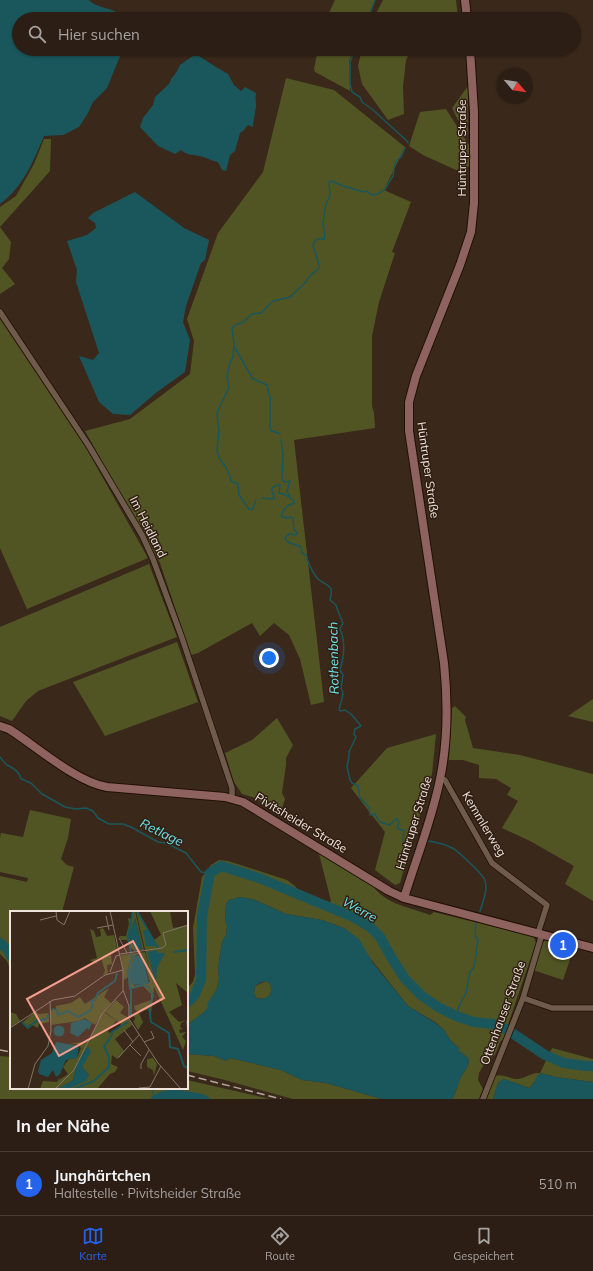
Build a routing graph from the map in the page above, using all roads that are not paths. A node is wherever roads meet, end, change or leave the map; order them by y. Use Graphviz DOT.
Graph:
graph roads {
  1 [pos="465,0"];
  2 [pos="466,12"];
  3 [pos="470,56"];
  4 [pos="0,312"];
  5 [pos="0,726"];
  6 [pos="440,780"];
  7 [pos="232,799"];
  8 [pos="404,898"];
  9 [pos="540,934"];
  10 [pos="593,948"];
  11 [pos="523,998"];
  12 [pos="593,1008"];
  13 [pos="483,1099"];
  1 -- 2 [label="street"];
  3 -- 6 [label="street, Hüntruper Straße"];
  4 -- 7 [label="street, Im Heidland"];
  5 -- 7 [label="street, Pivitsheider Straße"];
  6 -- 8 [label="street, Hüntruper Straße"];
  6 -- 9 [label="street, Kemmlerweg"];
  7 -- 8 [label="street, Pivitsheider Straße"];
  8 -- 9 [label="street, Pivitsheider Straße"];
  9 -- 10 [label="street, Pivitsheider Straße"];
  9 -- 11 [label="street, Ottenhauser Straße"];
  11 -- 12 [label="street"];
  11 -- 13 [label="street, Ottenhauser Straße"];
}
